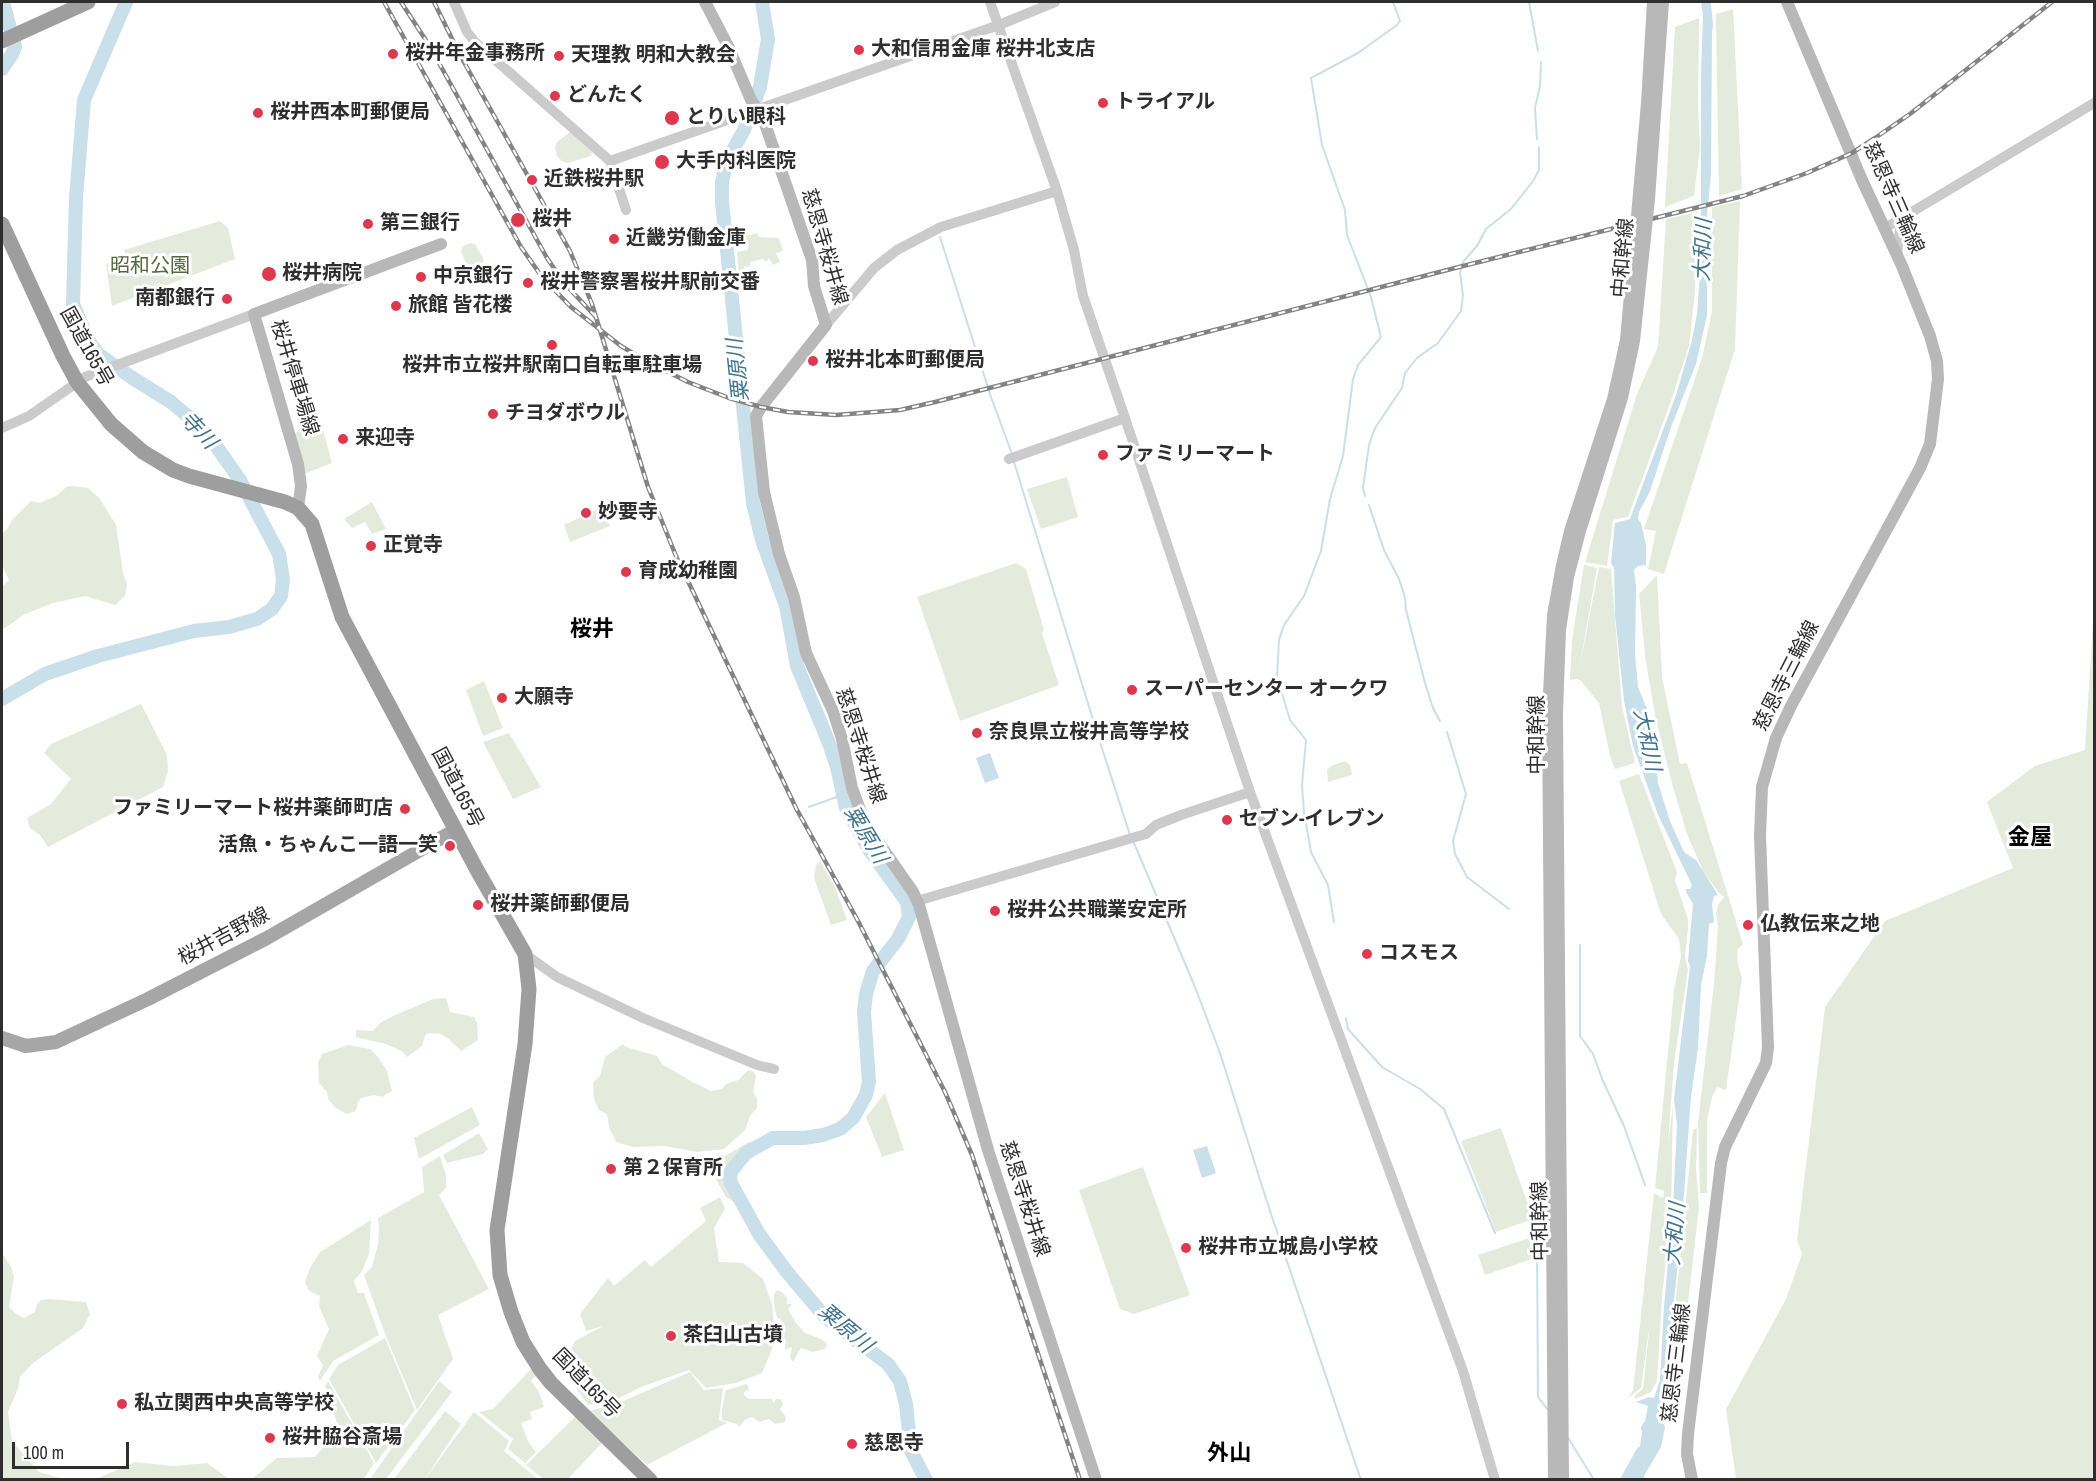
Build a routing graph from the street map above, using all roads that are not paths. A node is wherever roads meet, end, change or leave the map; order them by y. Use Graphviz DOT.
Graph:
graph roads {
  1 [pos="88,2"];
  2 [pos="454,2"];
  3 [pos="705,2"];
  4 [pos="990,2"];
  5 [pos="1055,2"];
  6 [pos="1653,2"];
  7 [pos="1663,2"];
  8 [pos="1787,2"];
  9 [pos="999,25"];
  10 [pos="2,41"];
  11 [pos="2094,103"];
  12 [pos="763,111"];
  13 [pos="610,161"];
  14 [pos="1057,191"];
  15 [pos="626,210"];
  16 [pos="1906,216"];
  17 [pos="2,224"];
  18 [pos="1885,228"];
  19 [pos="441,244"];
  20 [pos="1897,255"];
  21 [pos="254,314"];
  22 [pos="826,325"];
  23 [pos="77,382"];
  24 [pos="1125,418"];
  25 [pos="2,428"];
  26 [pos="1013,457"];
  27 [pos="298,508"];
  28 [pos="1553,713"];
  29 [pos="1250,792"];
  30 [pos="455,830"];
  31 [pos="917,902"];
  32 [pos="525,954"];
  33 [pos="2,1038"];
  34 [pos="774,1069"];
  35 [pos="1556,1196"];
  36 [pos="650,1479"];
  37 [pos="1096,1479"];
  38 [pos="1495,1479"];
  39 [pos="1554,1479"];
  40 [pos="1563,1479"];
  41 [pos="1692,1479"];
  1 -- 10 [label="highway"];
  2 -- 13 [label="street"];
  3 -- 12 [label="main road, 慈恩寺桜井線"];
  4 -- 9 [label="street"];
  5 -- 9 [label="street"];
  6 -- 28 [label="main road, 中和幹線, bridge"];
  7 -- 28 [label="main road, 中和幹線, bridge"];
  8 -- 18 [label="main road, 慈恩寺三輪線"];
  9 -- 12 [label="street"];
  9 -- 14 [label="street"];
  11 -- 16 [label="street"];
  12 -- 13 [label="street"];
  12 -- 22 [label="main road, 慈恩寺桜井線"];
  13 -- 15 [label="street"];
  14 -- 22 [label="street"];
  14 -- 24 [label="street"];
  16 -- 18 [label="street"];
  16 -- 20 [label="street"];
  17 -- 23 [label="highway, 国道165号"];
  18 -- 20 [label="main road, 慈恩寺三輪線"];
  19 -- 21 [label="main road, 桜井停車場線"];
  20 -- 41 [label="main road, 慈恩寺三輪線"];
  21 -- 23 [label="street"];
  21 -- 27 [label="main road, 桜井停車場線"];
  22 -- 31 [label="main road, 慈恩寺桜井線"];
  23 -- 25 [label="street"];
  23 -- 27 [label="highway, 国道165号"];
  24 -- 26 [label="street"];
  24 -- 29 [label="street"];
  27 -- 30 [label="highway, 国道165号"];
  28 -- 35 [label="main road, 中和幹線"];
  29 -- 31 [label="street"];
  29 -- 38 [label="street"];
  30 -- 32 [label="highway, 国道165号"];
  30 -- 33 [label="main road, 桜井吉野線"];
  31 -- 37 [label="main road, 慈恩寺桜井線"];
  32 -- 34 [label="street"];
  32 -- 36 [label="highway, 国道165号"];
  35 -- 39 [label="main road, 中和幹線"];
  35 -- 40 [label="main road, 中和幹線"];
}
